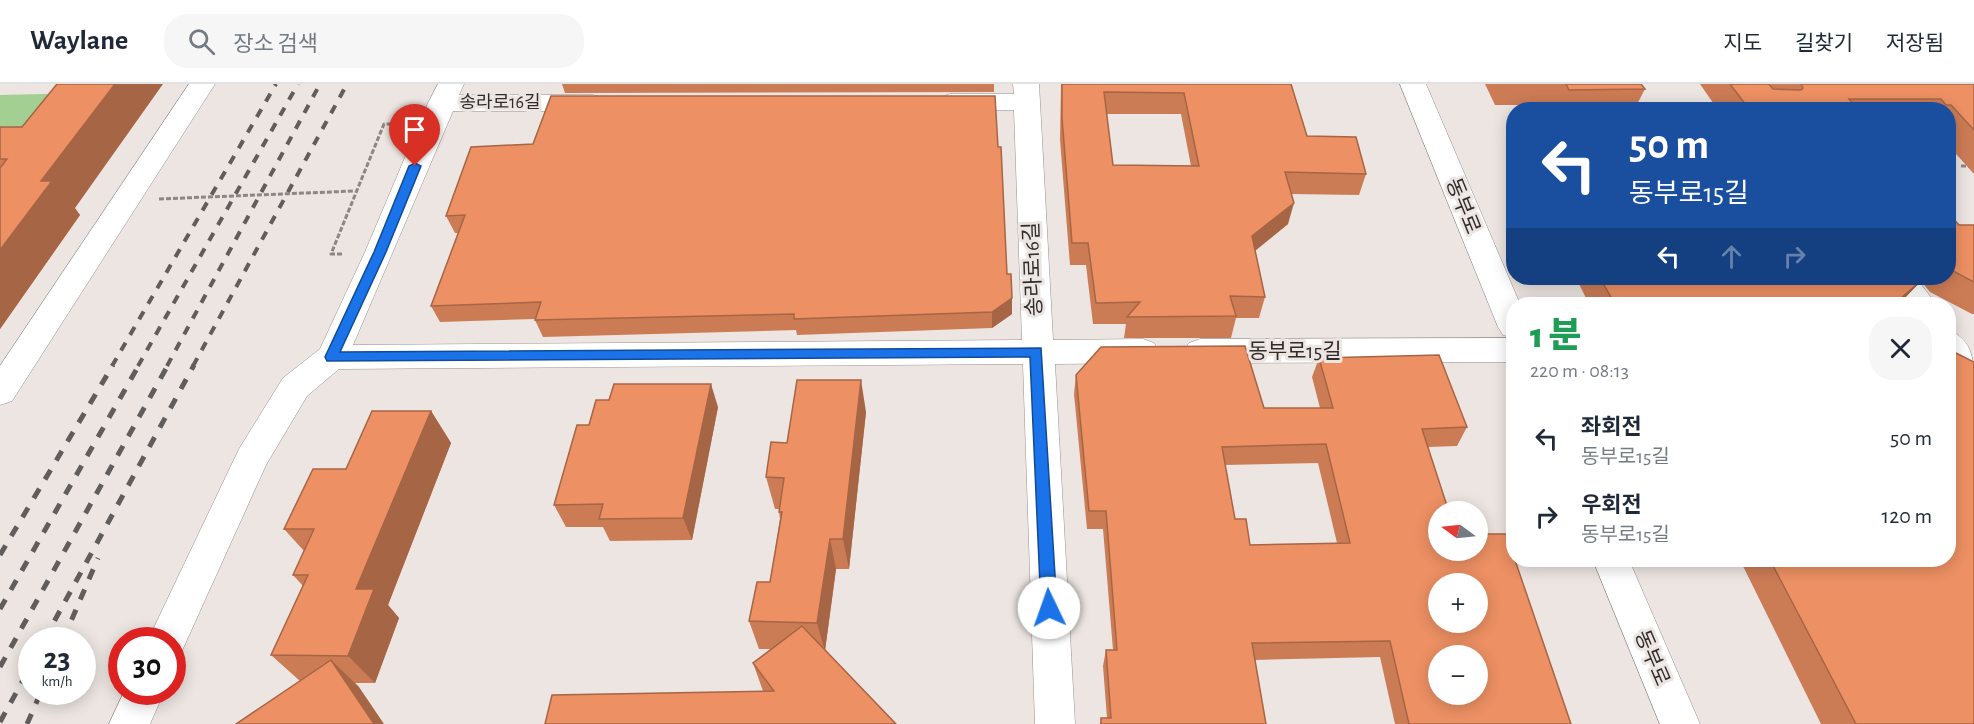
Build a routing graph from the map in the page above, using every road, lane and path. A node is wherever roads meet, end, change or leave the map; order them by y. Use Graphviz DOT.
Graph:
graph roads {
  1 [pos="202,84"];
  2 [pos="1413,84"];
  3 [pos="1026,93"];
  4 [pos="446,94"];
  5 [pos="931,102"];
  6 [pos="617,103"];
  7 [pos="1961,166"];
  8 [pos="1974,166"];
  9 [pos="355,191"];
  10 [pos="159,199"];
  11 [pos="1905,285"];
  12 [pos="1915,297"];
  13 [pos="1506,308"];
  14 [pos="1956,345"];
  15 [pos="1506,350"];
  16 [pos="1037,352"];
  17 [pos="332,357"];
  18 [pos="1974,375"];
  19 [pos="0,392"];
  20 [pos="1614,567"];
  21 [pos="173,627"];
  22 [pos="138,705"];
  23 [pos="129,724"];
  24 [pos="1055,724"];
  25 [pos="1680,724"];
  1 -- 19 [label="street"];
  2 -- 13 [label="street, 동부로"];
  3 -- 5 [label="street, 송라로16길"];
  3 -- 16 [label="street, 송라로16길"];
  4 -- 6 [label="street, 송라로16길"];
  4 -- 17 [label="street"];
  7 -- 8 [label="path"];
  9 -- 10 [label="path, bridge"];
  11 -- 12 [label="street"];
  14 -- 18 [label="street"];
  15 -- 16 [label="street, 동부로15길"];
  16 -- 17 [label="street, 동부로15길"];
  16 -- 24 [label="street, 송라로16길"];
  17 -- 21 [label="street"];
  20 -- 25 [label="street, 동부로"];
  22 -- 23 [label="street"];
}
